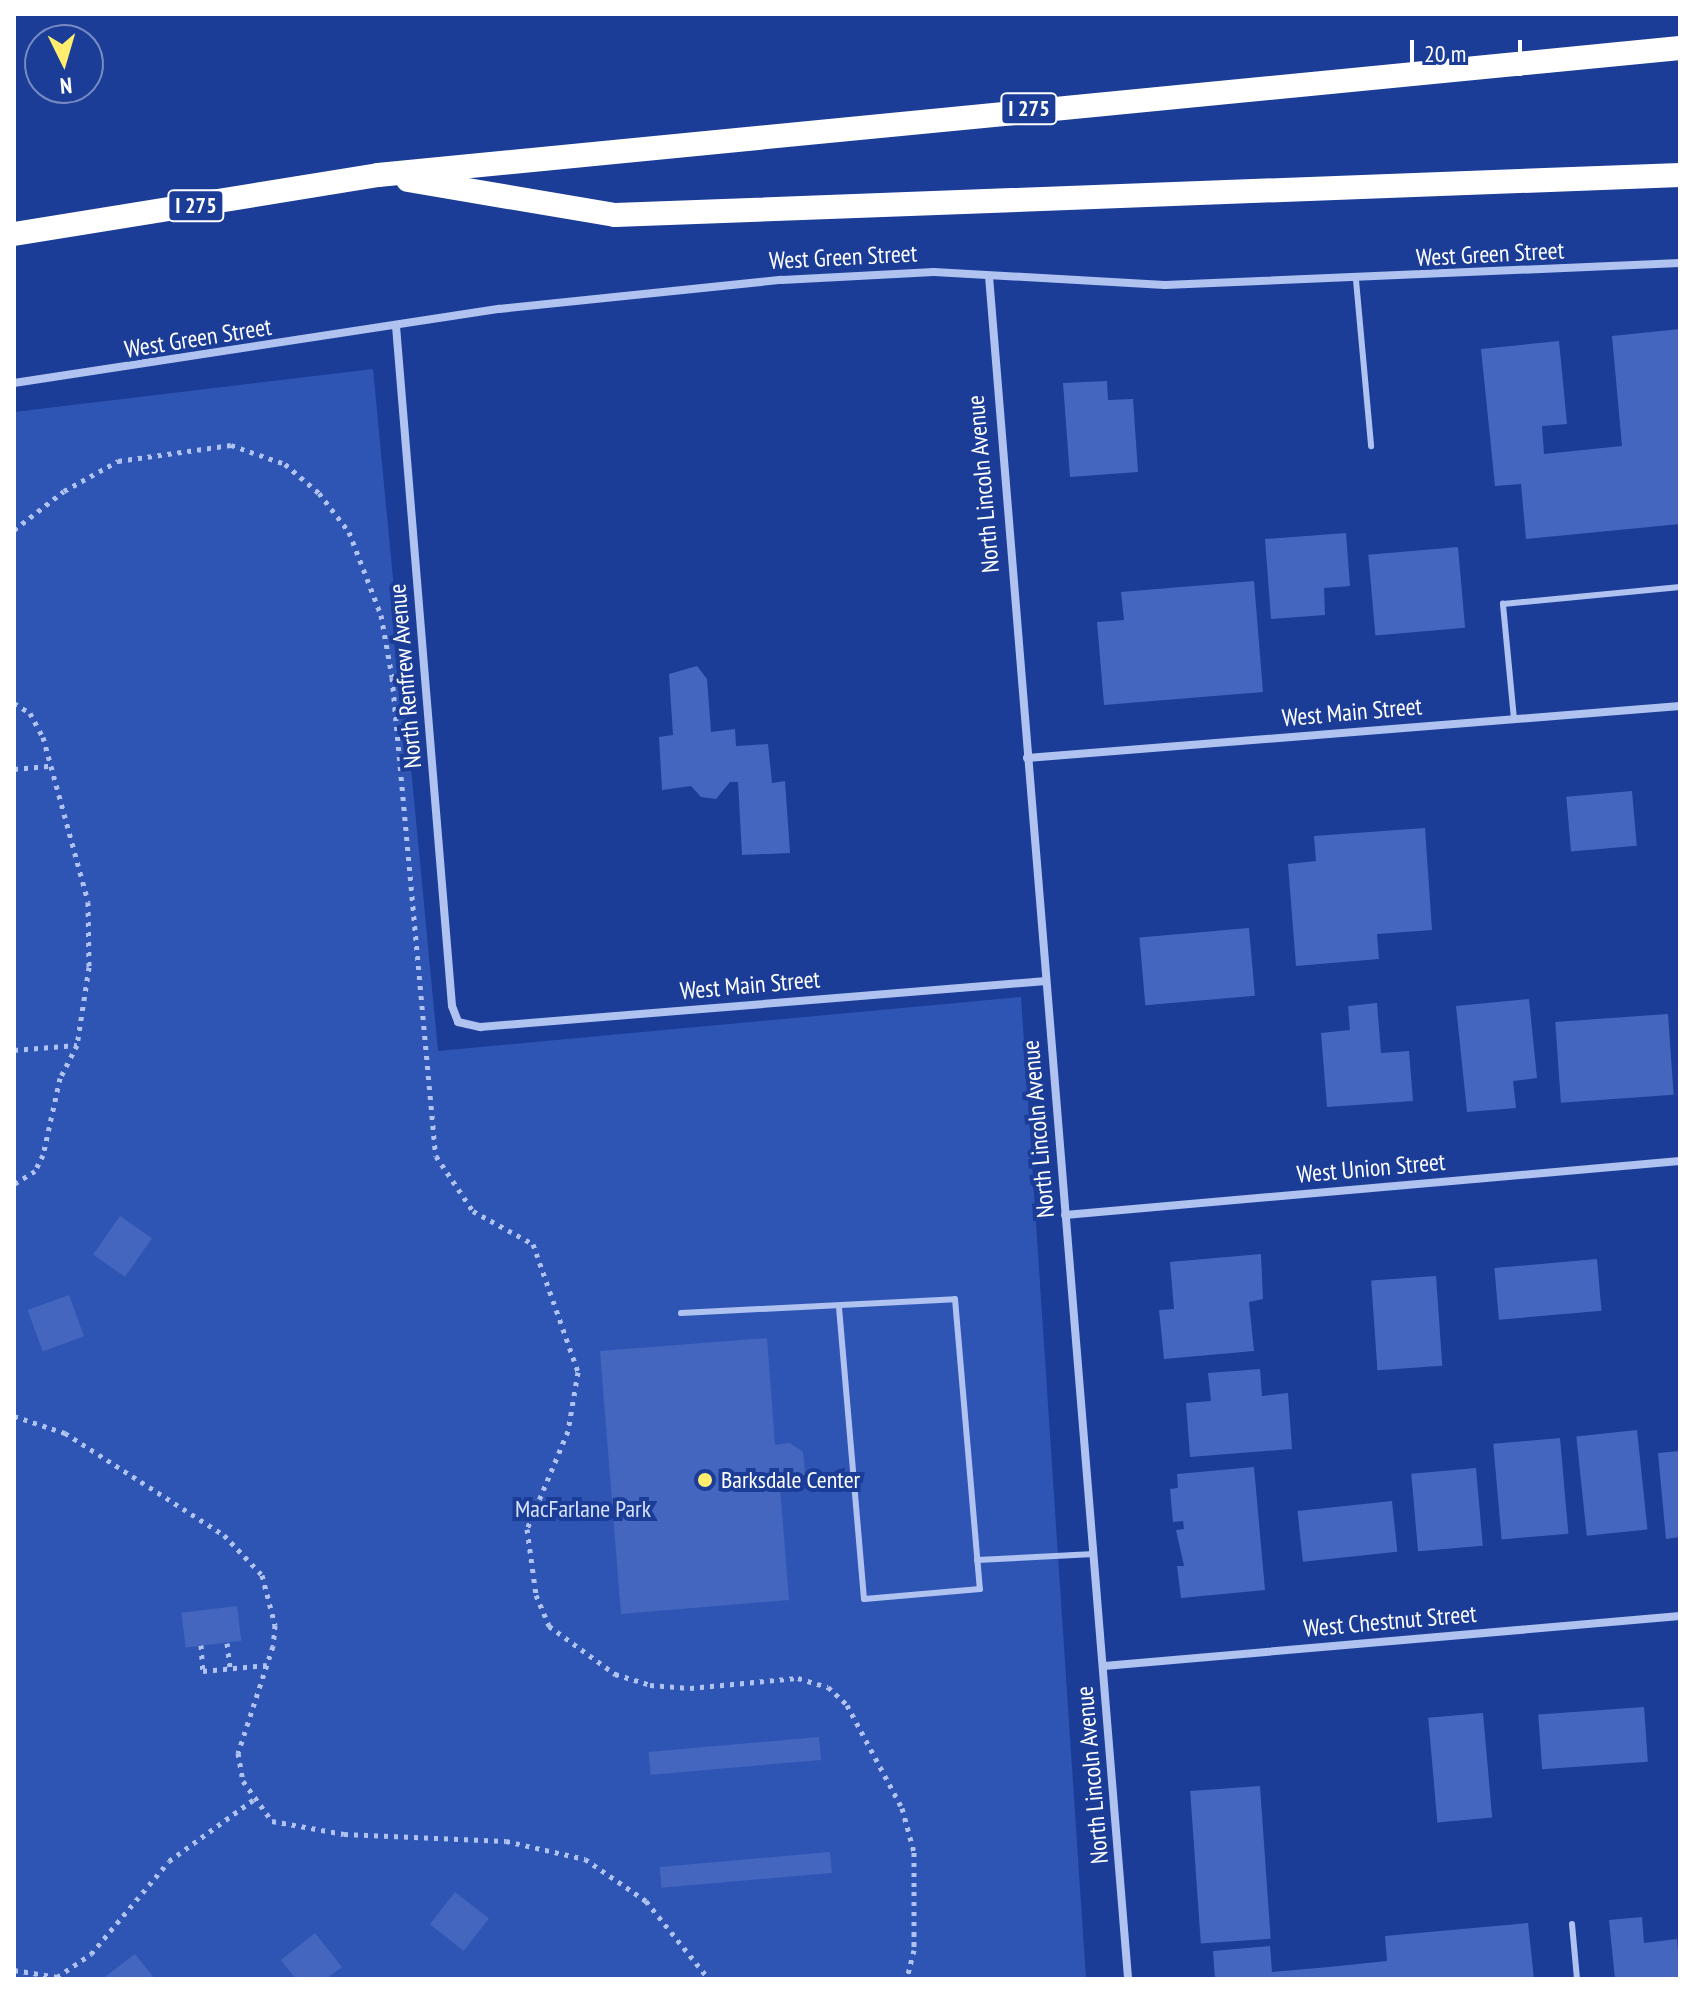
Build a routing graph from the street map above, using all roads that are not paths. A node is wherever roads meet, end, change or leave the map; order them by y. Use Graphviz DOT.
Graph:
graph roads {
  1 [pos="1680,48"];
  2 [pos="378,175"];
  3 [pos="1680,175"];
  4 [pos="14,234"];
  5 [pos="1680,263"];
  6 [pos="989,276"];
  7 [pos="1356,280"];
  8 [pos="396,326"];
  9 [pos="14,383"];
  10 [pos="1371,446"];
  11 [pos="1680,587"];
  12 [pos="1680,706"];
  13 [pos="1514,719"];
  14 [pos="1027,758"];
  15 [pos="1046,981"];
  16 [pos="458,1022"];
  17 [pos="1680,1161"];
  18 [pos="1065,1215"];
  19 [pos="839,1309"];
  20 [pos="681,1313"];
  21 [pos="1094,1554"];
  22 [pos="977,1560"];
  23 [pos="1680,1616"];
  24 [pos="1104,1666"];
  25 [pos="1572,1924"];
  26 [pos="1128,1979"];
  27 [pos="1577,1979"];
  1 -- 2 [label="highway, I 275"];
  2 -- 3 [label="highway"];
  2 -- 4 [label="highway, I 275"];
  5 -- 7 [label="street, West Green Street"];
  6 -- 7 [label="street, West Green Street"];
  6 -- 8 [label="street, West Green Street"];
  6 -- 14 [label="street, North Lincoln Avenue"];
  7 -- 10 [label="lane"];
  8 -- 9 [label="street, West Green Street"];
  8 -- 16 [label="street, North Renfrew Avenue"];
  11 -- 13 [label="lane"];
  12 -- 13 [label="street, West Main Street"];
  13 -- 14 [label="street, West Main Street"];
  14 -- 15 [label="street, North Lincoln Avenue"];
  15 -- 16 [label="street, West Main Street"];
  15 -- 18 [label="street, North Lincoln Avenue"];
  17 -- 18 [label="street, West Union Street"];
  18 -- 21 [label="street, North Lincoln Avenue"];
  19 -- 20 [label="lane"];
  19 -- 22 [label="lane"];
  19 -- 22 [label="lane"];
  21 -- 22 [label="lane"];
  21 -- 24 [label="street, North Lincoln Avenue"];
  23 -- 24 [label="street, West Chestnut Street"];
  24 -- 26 [label="street, North Lincoln Avenue"];
  25 -- 27 [label="lane"];
}
